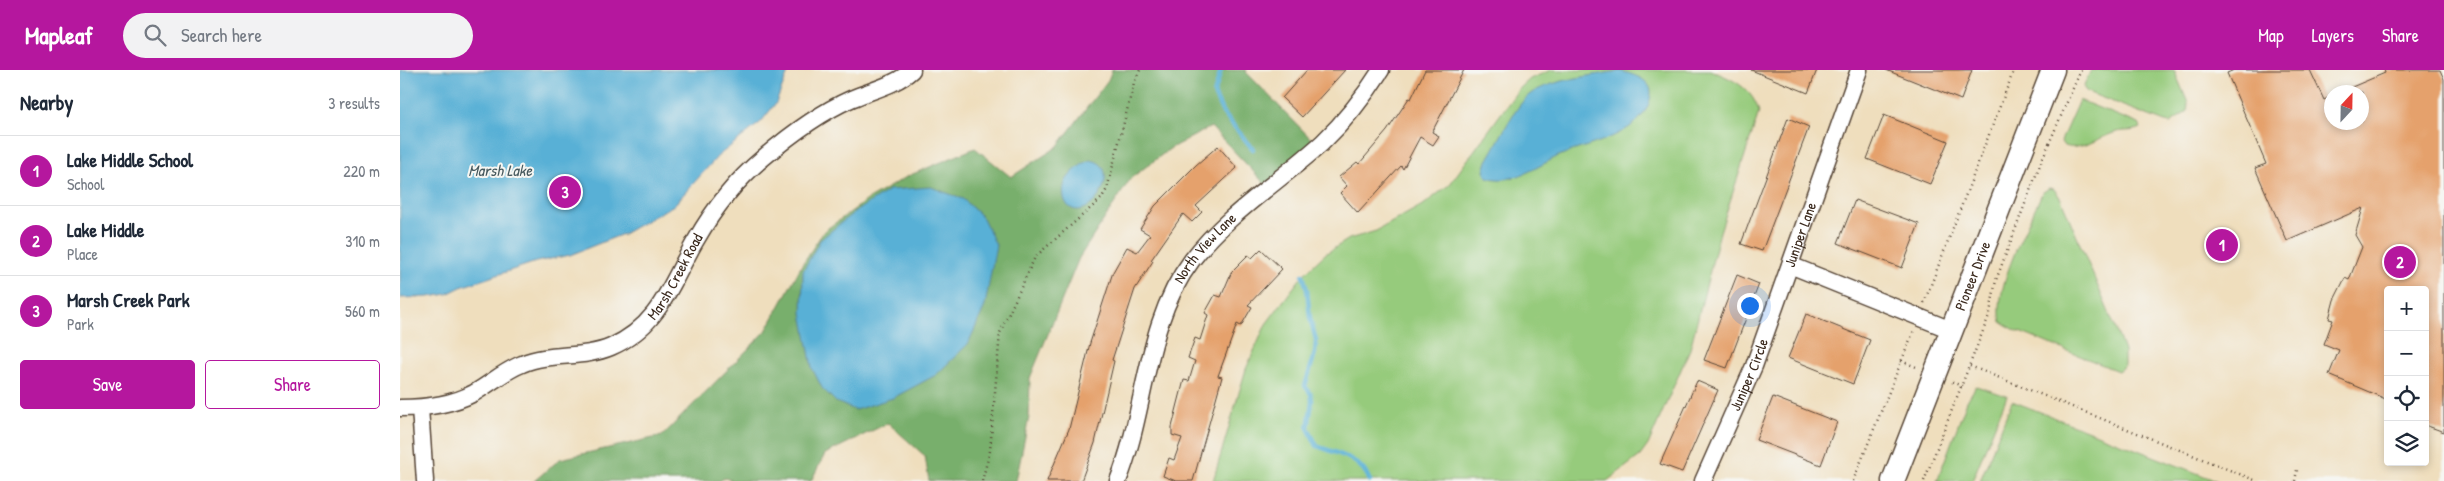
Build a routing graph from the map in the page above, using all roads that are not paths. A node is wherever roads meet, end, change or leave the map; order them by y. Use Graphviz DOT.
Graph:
graph roads {
  1 [pos="912,70"];
  2 [pos="1382,70"];
  3 [pos="1859,70"];
  4 [pos="2053,70"];
  5 [pos="1790,266"];
  6 [pos="1951,330"];
  7 [pos="400,408"];
  8 [pos="420,408"];
  9 [pos="425,481"];
  10 [pos="1118,481"];
  11 [pos="1703,481"];
  12 [pos="1893,481"];
  1 -- 8 [label="street, Marsh Creek Road"];
  2 -- 10 [label="street, North View Lane"];
  3 -- 5 [label="street, Juniper Lane"];
  4 -- 6 [label="street, Pioneer Drive"];
  5 -- 6 [label="street, Juniper Lane"];
  5 -- 11 [label="street, Juniper Circle"];
  6 -- 12 [label="street, Pioneer Drive"];
  7 -- 8 [label="street, Marsh Creek Road"];
  8 -- 9 [label="street"];
}
